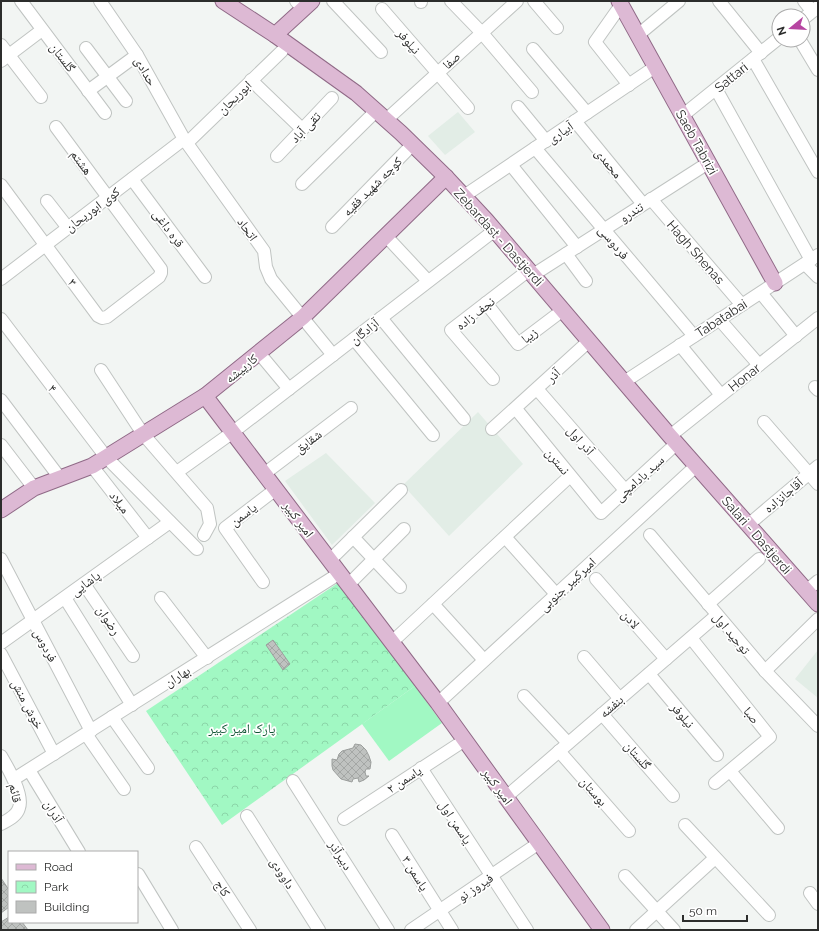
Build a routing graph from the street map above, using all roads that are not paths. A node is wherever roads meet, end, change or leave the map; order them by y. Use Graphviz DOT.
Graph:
graph roads {
  1 [pos="21,1"];
  2 [pos="100,1"];
  3 [pos="223,1"];
  4 [pos="333,1"];
  5 [pos="451,1"];
  6 [pos="517,1"];
  7 [pos="534,1"];
  8 [pos="679,1"];
  9 [pos="719,1"];
  10 [pos="620,3"];
  11 [pos="304,4"];
  12 [pos="382,9"];
  13 [pos="557,28"];
  14 [pos="42,30"];
  15 [pos="482,33"];
  16 [pos="275,34"];
  17 [pos="638,35"];
  18 [pos="1,45"];
  19 [pos="771,45"];
  20 [pos="285,47"];
  21 [pos="86,48"];
  22 [pos="805,48"];
  23 [pos="533,49"];
  24 [pos="381,52"];
  25 [pos="137,55"];
  26 [pos="757,56"];
  27 [pos="5,58"];
  28 [pos="655,67"];
  29 [pos="818,70"];
  30 [pos="437,73"];
  31 [pos="108,76"];
  32 [pos="251,80"];
  33 [pos="629,85"];
  34 [pos="716,88"];
  35 [pos="88,91"];
  36 [pos="532,92"];
  37 [pos="41,97"];
  38 [pos="332,98"];
  39 [pos="126,101"];
  40 [pos="518,107"];
  41 [pos="468,108"];
  42 [pos="104,113"];
  43 [pos="587,113"];
  44 [pos="381,115"];
  45 [pos="682,116"];
  46 [pos="575,121"];
  47 [pos="56,127"];
  48 [pos="302,129"];
  49 [pos="546,140"];
  50 [pos="185,141"];
  51 [pos="412,145"];
  52 [pos="535,148"];
  53 [pos="277,156"];
  54 [pos="708,163"];
  55 [pos="511,164"];
  56 [pos="818,172"];
  57 [pos="446,177"];
  58 [pos="132,179"];
  59 [pos="302,184"];
  60 [pos="1,185"];
  61 [pos="464,196"];
  62 [pos="108,198"];
  63 [pos="47,201"];
  64 [pos="647,202"];
  65 [pos="332,226"];
  66 [pos="68,228"];
  67 [pos="495,230"];
  68 [pos="604,230"];
  69 [pos="386,236"];
  70 [pos="46,245"];
  71 [pos="577,247"];
  72 [pos="566,254"];
  73 [pos="812,259"];
  74 [pos="531,273"];
  75 [pos="205,277"];
  76 [pos="818,277"];
  77 [pos="1,279"];
  78 [pos="428,281"];
  79 [pos="586,281"];
  80 [pos="775,283"];
  81 [pos="761,292"];
  82 [pos="486,303"];
  83 [pos="742,305"];
  84 [pos="563,310"];
  85 [pos="303,317"];
  86 [pos="102,318"];
  87 [pos="381,318"];
  88 [pos="818,318"];
  89 [pos="1,319"];
  90 [pos="720,319"];
  91 [pos="694,336"];
  92 [pos="796,336"];
  93 [pos="354,339"];
  94 [pos="590,341"];
  95 [pos="680,345"];
  96 [pos="259,353"];
  97 [pos="333,355"];
  98 [pos="759,365"];
  99 [pos="101,370"];
  100 [pos="493,379"];
  101 [pos="624,382"];
  102 [pos="289,389"];
  103 [pos="537,389"];
  104 [pos="721,395"];
  105 [pos="205,396"];
  106 [pos="1,400"];
  107 [pos="351,408"];
  108 [pos="516,409"];
  109 [pos="464,419"];
  110 [pos="764,422"];
  111 [pos="492,429"];
  112 [pos="233,432"];
  113 [pos="143,434"];
  114 [pos="433,435"];
  115 [pos="673,439"];
  116 [pos="1,445"];
  117 [pos="106,457"];
  118 [pos="92,466"];
  119 [pos="696,466"];
  120 [pos="818,466"];
  121 [pos="177,472"];
  122 [pos="264,474"];
  123 [pos="809,474"];
  124 [pos="570,476"];
  125 [pos="60,478"];
  126 [pos="818,484"];
  127 [pos="34,488"];
  128 [pos="276,489"];
  129 [pos="401,490"];
  130 [pos="625,490"];
  131 [pos="1,510"];
  132 [pos="601,512"];
  133 [pos="170,522"];
  134 [pos="748,525"];
  135 [pos="404,529"];
  136 [pos="204,535"];
  137 [pos="505,536"];
  138 [pos="650,536"];
  139 [pos="353,537"];
  140 [pos="148,538"];
  141 [pos="197,549"];
  142 [pos="1,559"];
  143 [pos="374,559"];
  144 [pos="759,559"];
  145 [pos="330,560"];
  146 [pos="344,578"];
  147 [pos="596,579"];
  148 [pos="818,581"];
  149 [pos="263,582"];
  150 [pos="84,584"];
  151 [pos="400,587"];
  152 [pos="806,591"];
  153 [pos="556,594"];
  154 [pos="65,598"];
  155 [pos="161,598"];
  156 [pos="433,604"];
  157 [pos="708,604"];
  158 [pos="818,604"];
  159 [pos="717,615"];
  160 [pos="33,620"];
  161 [pos="818,620"];
  162 [pos="691,638"];
  163 [pos="392,642"];
  164 [pos="1,643"];
  165 [pos="1,654"];
  166 [pos="133,656"];
  167 [pos="584,657"];
  168 [pos="206,658"];
  169 [pos="666,659"];
  170 [pos="484,660"];
  171 [pos="765,671"];
  172 [pos="649,674"];
  173 [pos="524,696"];
  174 [pos="620,699"];
  175 [pos="438,702"];
  176 [pos="132,705"];
  177 [pos="602,714"];
  178 [pos="112,717"];
  179 [pos="818,726"];
  180 [pos="88,732"];
  181 [pos="465,740"];
  182 [pos="564,747"];
  183 [pos="54,754"];
  184 [pos="717,755"];
  185 [pos="1,756"];
  186 [pos="148,768"];
  187 [pos="421,768"];
  188 [pos="29,770"];
  189 [pos="730,771"];
  190 [pos="14,779"];
  191 [pos="294,781"];
  192 [pos="715,783"];
  193 [pos="124,789"];
  194 [pos="673,796"];
  195 [pos="506,797"];
  196 [pos="247,816"];
  197 [pos="344,819"];
  198 [pos="1,824"];
  199 [pos="685,825"];
  200 [pos="778,828"];
  201 [pos="629,831"];
  202 [pos="392,835"];
  203 [pos="539,843"];
  204 [pos="196,846"];
  205 [pos="78,851"];
  206 [pos="715,858"];
  207 [pos="138,874"];
  208 [pos="491,876"];
  209 [pos="625,876"];
  210 [pos="810,894"];
  211 [pos="818,904"];
  212 [pos="440,911"];
  213 [pos="657,911"];
  214 [pos="769,915"];
  215 [pos="172,930"];
  216 [pos="250,930"];
  217 [pos="319,930"];
  218 [pos="388,930"];
  219 [pos="411,930"];
  220 [pos="452,930"];
  221 [pos="527,930"];
  222 [pos="602,930"];
  223 [pos="636,930"];
  224 [pos="674,930"];
  1 -- 14 [label="street, گلستان"];
  2 -- 25 [label="street, حدادی"];
  3 -- 16 [label="main road, Zebardast - Dastjerdi"];
  4 -- 24 [label="street"];
  5 -- 15 [label="street"];
  6 -- 15 [label="street, صفا"];
  7 -- 13 [label="street"];
  8 -- 17 [label="street"];
  9 -- 26 [label="street"];
  10 -- 17 [label="main road, Saeb Tabrizi"];
  10 -- 33 [label="street"];
  11 -- 16 [label="main road"];
  12 -- 30 [label="street, نیلوفر"];
  14 -- 27 [label="street"];
  14 -- 35 [label="street, گلستان"];
  15 -- 30 [label="street, صفا"];
  15 -- 36 [label="street"];
  16 -- 20 [label="main road, Zebardast - Dastjerdi"];
  17 -- 28 [label="main road, Saeb Tabrizi"];
  18 -- 27 [label="street"];
  19 -- 26 [label="street, Sattari"];
  20 -- 32 [label="street, ابوریحان"];
  20 -- 44 [label="main road, Zebardast - Dastjerdi"];
  21 -- 31 [label="street"];
  22 -- 29 [label="street"];
  23 -- 43 [label="street"];
  25 -- 31 [label="street"];
  25 -- 50 [label="street, حدادی"];
  26 -- 34 [label="street, Sattari"];
  26 -- 56 [label="street"];
  27 -- 37 [label="street"];
  28 -- 33 [label="street, آبیاری"];
  28 -- 45 [label="main road, Saeb Tabrizi"];
  30 -- 41 [label="street, نیلوفر"];
  30 -- 44 [label="street, صفا"];
  31 -- 35 [label="street"];
  31 -- 39 [label="street"];
  32 -- 48 [label="street"];
  32 -- 50 [label="street, ابوریحان"];
  33 -- 43 [label="street, آبیاری"];
  34 -- 45 [label="street, Sattari"];
  34 -- 73 [label="street"];
  35 -- 42 [label="street, گلستان"];
  38 -- 48 [label="street, تقی آباد"];
  40 -- 49 [label="street"];
  43 -- 46 [label="street, آبیاری"];
  44 -- 51 [label="main road, Zebardast - Dastjerdi"];
  44 -- 59 [label="street, صفا"];
  45 -- 54 [label="main road, Saeb Tabrizi"];
  46 -- 49 [label="street, آبیاری"];
  46 -- 64 [label="street, محمدی"];
  47 -- 62 [label="street, هشتم"];
  48 -- 53 [label="street, تقی آباد"];
  49 -- 52 [label="street, آبیاری"];
  50 -- 58 [label="street, کوی ابوریحان"];
  50 -- 85 [label="street, اتحاد"];
  51 -- 57 [label="main road, Zebardast - Dastjerdi"];
  51 -- 65 [label="street, کوچه شهید فقیه"];
  52 -- 55 [label="street, آبیاری"];
  52 -- 68 [label="street, فردوسی"];
  54 -- 64 [label="street, تندرو"];
  54 -- 80 [label="main road, Saeb Tabrizi"];
  55 -- 61 [label="street, آبیاری"];
  55 -- 71 [label="street"];
  57 -- 61 [label="main road, Zebardast - Dastjerdi"];
  57 -- 69 [label="main road, کارپیشه"];
  58 -- 62 [label="street, کوی ابوریحان"];
  58 -- 75 [label="street, قره داغی"];
  60 -- 70 [label="street, ۳"];
  61 -- 67 [label="main road, Zebardast - Dastjerdi"];
  62 -- 66 [label="street, کوی ابوریحان"];
  62 -- 86 [label="street, هشتم"];
  63 -- 66 [label="street"];
  64 -- 68 [label="street, تندرو"];
  64 -- 83 [label="street, Hagh Shenas"];
  66 -- 70 [label="street, کوی ابوریحان"];
  67 -- 74 [label="main road, Zebardast - Dastjerdi"];
  67 -- 78 [label="street, آزادگان"];
  68 -- 71 [label="street, تندرو"];
  68 -- 91 [label="street, فردوسی"];
  69 -- 78 [label="street"];
  69 -- 85 [label="main road, کارپیشه"];
  70 -- 77 [label="street, کوی ابوریحان"];
  70 -- 86 [label="street, ۳"];
  71 -- 72 [label="street, تندرو"];
  72 -- 74 [label="street, تندرو"];
  72 -- 79 [label="street"];
  73 -- 76 [label="street"];
  73 -- 80 [label="street, Tabatabai"];
  74 -- 82 [label="street, نجف زاده"];
  74 -- 84 [label="main road, Zebardast - Dastjerdi"];
  78 -- 87 [label="street, آزادگان"];
  80 -- 81 [label="street, Tabatabai"];
  81 -- 83 [label="street, Tabatabai"];
  81 -- 92 [label="street"];
  82 -- 84 [label="street, زیبا"];
  82 -- 100 [label="street, نجف زاده"];
  83 -- 90 [label="street, Tabatabai"];
  84 -- 94 [label="main road, Zebardast - Dastjerdi"];
  85 -- 96 [label="main road, کارپیشه"];
  85 -- 97 [label="street, اتحاد"];
  87 -- 93 [label="street, آزادگان"];
  87 -- 109 [label="street"];
  88 -- 92 [label="street, Honar"];
  89 -- 117 [label="street, ۴"];
  90 -- 91 [label="street, Tabatabai"];
  90 -- 98 [label="street"];
  91 -- 95 [label="street, Tabatabai"];
  92 -- 98 [label="street, Honar"];
  93 -- 97 [label="street, آزادگان"];
  93 -- 114 [label="street"];
  94 -- 101 [label="main road, Zebardast - Dastjerdi"];
  94 -- 103 [label="street, آذر"];
  95 -- 101 [label="street, Tabatabai"];
  95 -- 104 [label="street"];
  96 -- 102 [label="street"];
  96 -- 105 [label="main road, کارپیشه"];
  97 -- 102 [label="street, آزادگان"];
  98 -- 104 [label="street, Honar"];
  99 -- 113 [label="street"];
  101 -- 115 [label="main road, Zebardast - Dastjerdi"];
  102 -- 112 [label="street, آزادگان"];
  103 -- 108 [label="street, آذر"];
  103 -- 130 [label="street, آذر اول"];
  104 -- 115 [label="street, Honar"];
  105 -- 112 [label="main road, امیر کبیر"];
  105 -- 113 [label="main road, کارپیشه"];
  106 -- 125 [label="street"];
  107 -- 122 [label="street, شقایق"];
  108 -- 111 [label="street, آذر"];
  108 -- 124 [label="street, نسترن"];
  110 -- 123 [label="street"];
  112 -- 121 [label="street, آزادگان"];
  112 -- 122 [label="main road, امیر کبیر"];
  113 -- 117 [label="main road, کارپیشه"];
  113 -- 121 [label="street"];
  115 -- 119 [label="main road, Zebardast - Dastjerdi"];
  115 -- 130 [label="street, سید بادامچی"];
  116 -- 127 [label="street"];
  117 -- 118 [label="main road, کارپیشه"];
  117 -- 133 [label="street, ۴"];
  118 -- 125 [label="main road, کارپیشه"];
  118 -- 140 [label="street, میلاد"];
  119 -- 134 [label="main road, Salari - Dastjerdi"];
  119 -- 153 [label="street, امیرکبیر جنوبی"];
  120 -- 123 [label="street, آقاجانزاده"];
  121 -- 136 [label="street"];
  122 -- 128 [label="main road, امیر کبیر"];
  123 -- 126 [label="street"];
  123 -- 134 [label="street, آقاجانزاده"];
  124 -- 132 [label="street, نسترن"];
  124 -- 137 [label="street"];
  125 -- 127 [label="main road, کارپیشه"];
  127 -- 131 [label="main road, کارپیشه"];
  128 -- 145 [label="main road, امیر کبیر"];
  128 -- 149 [label="street, یاسمن"];
  129 -- 139 [label="street"];
  130 -- 132 [label="street, سید بادامچی"];
  133 -- 140 [label="street, پاشایی"];
  133 -- 141 [label="street, ۴"];
  134 -- 152 [label="main road, Salari - Dastjerdi"];
  135 -- 143 [label="street, بهاران"];
  137 -- 153 [label="street"];
  137 -- 156 [label="street"];
  138 -- 157 [label="street, توحید اول"];
  139 -- 143 [label="street"];
  139 -- 145 [label="street"];
  140 -- 150 [label="street, پاشایی"];
  142 -- 160 [label="street, فردوس"];
  143 -- 146 [label="street, بهاران"];
  143 -- 151 [label="street"];
  144 -- 157 [label="street"];
  145 -- 146 [label="main road, امیر کبیر"];
  146 -- 163 [label="main road, امیر کبیر"];
  146 -- 168 [label="street, بهاران"];
  147 -- 169 [label="street, لادن"];
  148 -- 152 [label="street"];
  150 -- 154 [label="street, پاشایی"];
  150 -- 166 [label="street, رضوان"];
  152 -- 158 [label="main road, Salari - Dastjerdi"];
  153 -- 170 [label="street, امیرکبیر جنوبی"];
  154 -- 160 [label="street, پاشایی"];
  154 -- 176 [label="street"];
  155 -- 168 [label="street"];
  156 -- 163 [label="street"];
  156 -- 170 [label="street"];
  157 -- 159 [label="street, توحید اول"];
  159 -- 162 [label="street, بنفشه"];
  159 -- 171 [label="street, توحید اول"];
  160 -- 164 [label="street, پاشایی"];
  160 -- 180 [label="street, فردوس"];
  161 -- 171 [label="street"];
  162 -- 169 [label="street, بنفشه"];
  162 -- 189 [label="street, صبا"];
  163 -- 175 [label="main road, امیر کبیر"];
  165 -- 183 [label="street, خوش منش"];
  167 -- 174 [label="street"];
  168 -- 176 [label="street, بهاران"];
  169 -- 172 [label="street, بنفشه"];
  170 -- 175 [label="street, امیرکبیر جنوبی"];
  171 -- 179 [label="street, توحید اول"];
  172 -- 174 [label="street, بنفشه"];
  172 -- 184 [label="street, نیلوفر"];
  173 -- 182 [label="street"];
  174 -- 177 [label="street, بنفشه"];
  175 -- 181 [label="main road, امیر کبیر"];
  176 -- 178 [label="street, بهاران"];
  177 -- 182 [label="street, بنفشه"];
  177 -- 194 [label="street, گلستان"];
  178 -- 180 [label="street, بهاران"];
  178 -- 186 [label="street"];
  180 -- 183 [label="street, بهاران"];
  180 -- 193 [label="street, فردوس"];
  181 -- 187 [label="street, یاسمن ۲"];
  181 -- 195 [label="main road, امیر کبیر"];
  182 -- 195 [label="street, بنفشه"];
  182 -- 201 [label="street, بوستان"];
  183 -- 188 [label="street, بهاران"];
  185 -- 190 [label="street, قائم"];
  187 -- 197 [label="street, یاسمن ۲"];
  187 -- 208 [label="street, یاسمن اول"];
  188 -- 190 [label="street, بهاران"];
  188 -- 205 [label="street, آذران"];
  189 -- 192 [label="street, صبا"];
  189 -- 200 [label="street"];
  190 -- 198 [label="street, قائم"];
  191 -- 218 [label="street, دبیرآذر"];
  195 -- 203 [label="main road, امیر کبیر"];
  196 -- 217 [label="street, داوودی"];
  199 -- 206 [label="street"];
  202 -- 212 [label="street, یاسمن ۳"];
  203 -- 208 [label="street, فیروز نو"];
  203 -- 222 [label="main road, امیر کبیر"];
  204 -- 216 [label="street, کاج"];
  206 -- 213 [label="street"];
  206 -- 214 [label="street"];
  207 -- 215 [label="street"];
  208 -- 212 [label="street, فیروز نو"];
  208 -- 221 [label="street, یاسمن اول"];
  209 -- 213 [label="street"];
  210 -- 211 [label="street"];
  212 -- 219 [label="street, فیروز نو"];
  212 -- 220 [label="street, یاسمن ۳"];
  213 -- 223 [label="street"];
  213 -- 224 [label="street"];
}
